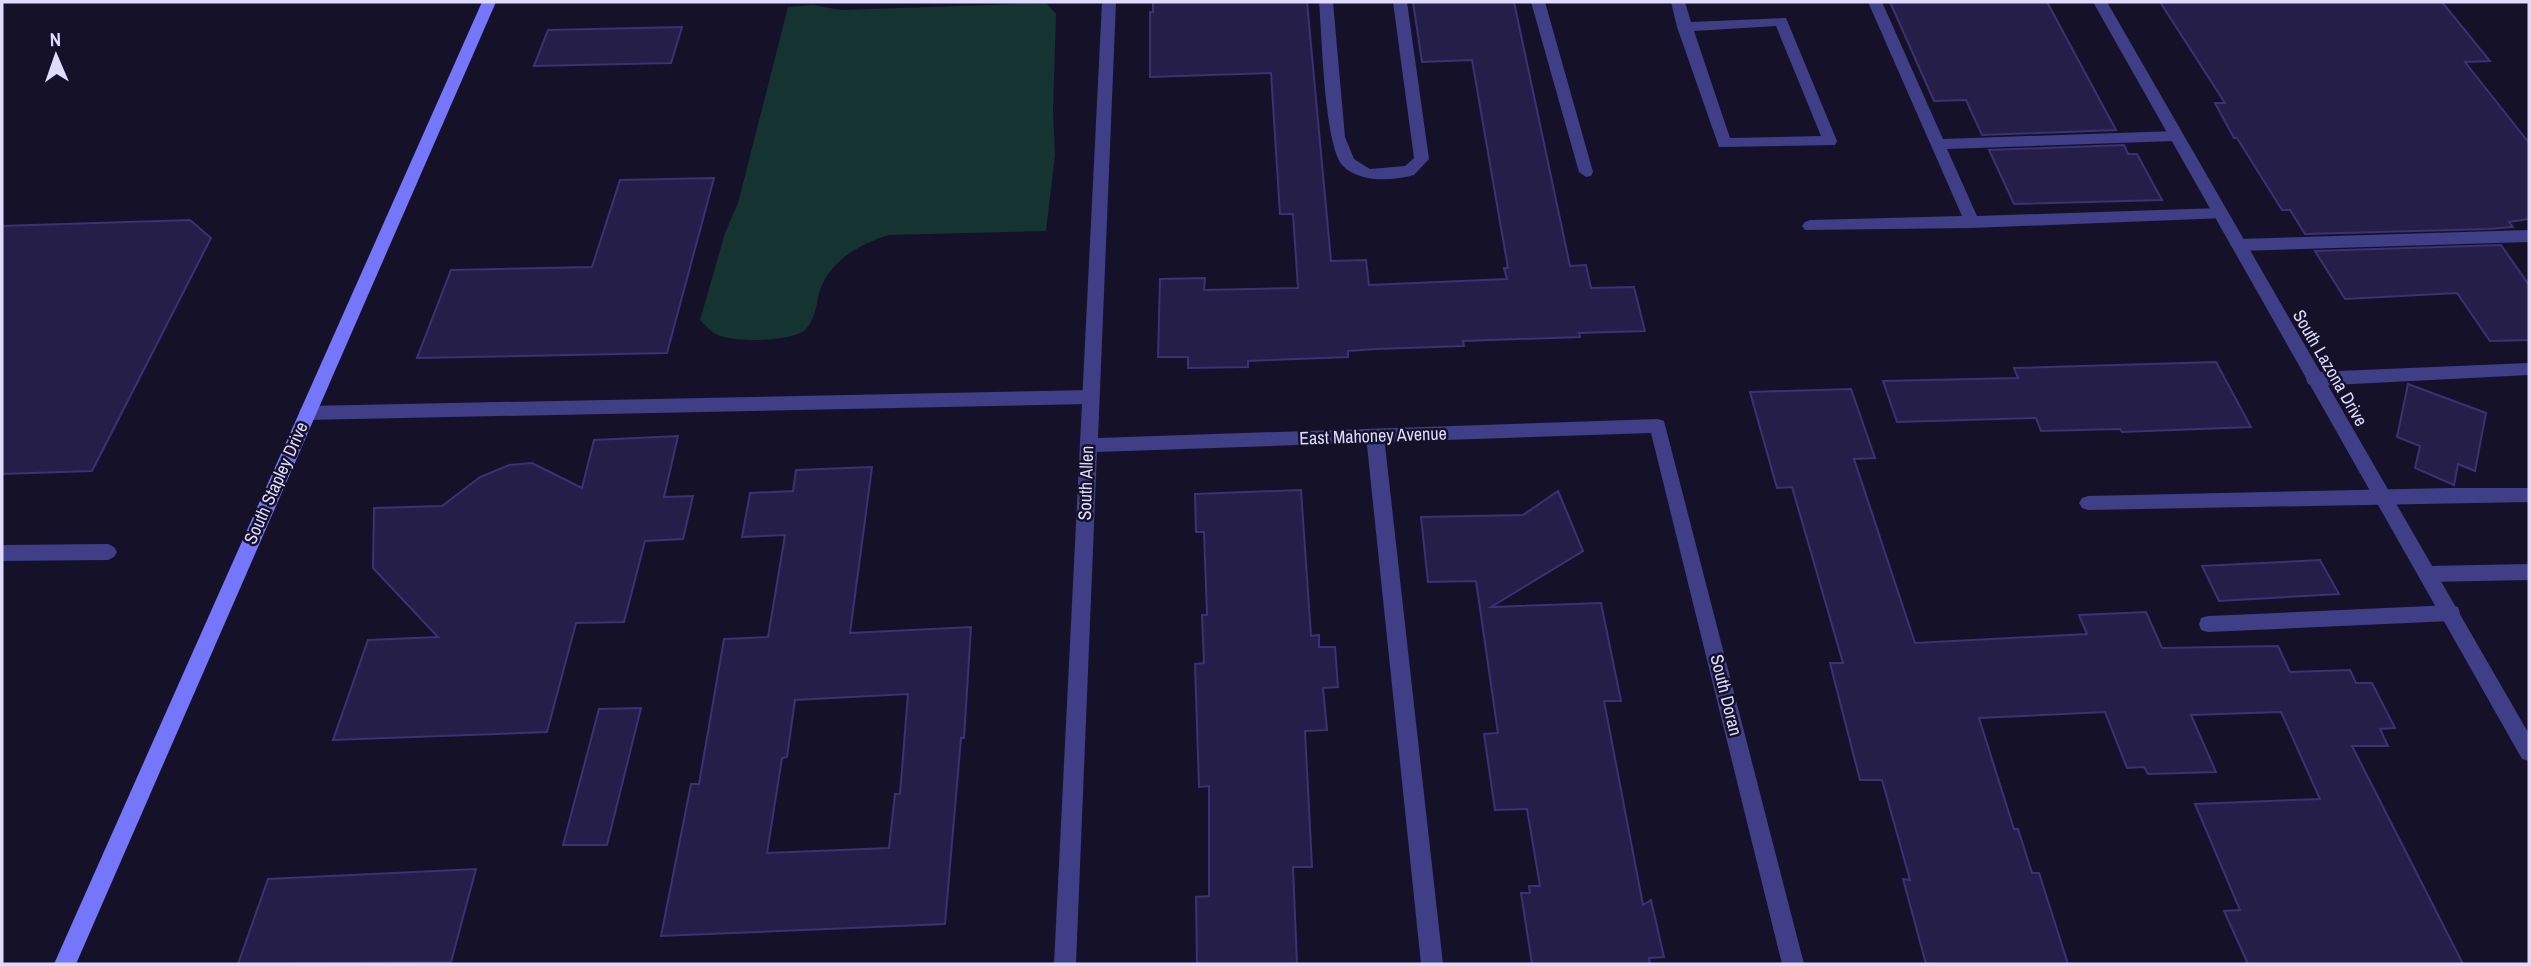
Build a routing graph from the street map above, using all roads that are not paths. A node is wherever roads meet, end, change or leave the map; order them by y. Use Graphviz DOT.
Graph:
graph roads {
  1 [pos="489,2"];
  2 [pos="1109,2"];
  3 [pos="1325,2"];
  4 [pos="1400,2"];
  5 [pos="1538,2"];
  6 [pos="1678,2"];
  7 [pos="1875,2"];
  8 [pos="2100,2"];
  9 [pos="1684,27"];
  10 [pos="2175,136"];
  11 [pos="1939,144"];
  12 [pos="1586,172"];
  13 [pos="2220,214"];
  14 [pos="1972,222"];
  15 [pos="1810,226"];
  16 [pos="2529,236"];
  17 [pos="2238,245"];
  18 [pos="2529,369"];
  19 [pos="2314,379"];
  20 [pos="1090,397"];
  21 [pos="307,413"];
  22 [pos="1658,426"];
  23 [pos="1375,436"];
  24 [pos="1088,445"];
  25 [pos="2529,495"];
  26 [pos="2382,497"];
  27 [pos="2088,503"];
  28 [pos="108,552"];
  29 [pos="2,553"];
  30 [pos="2529,572"];
  31 [pos="2427,574"];
  32 [pos="2451,613"];
  33 [pos="2208,624"];
  34 [pos="2529,752"];
  35 [pos="65,964"];
  36 [pos="1065,964"];
  37 [pos="1432,964"];
  38 [pos="1793,964"];
  1 -- 21 [label="main road, South Stapley Drive"];
  2 -- 20 [label="street, South Allen"];
  3 -- 4 [label="street"];
  5 -- 12 [label="street"];
  6 -- 9 [label="street"];
  7 -- 11 [label="street"];
  8 -- 10 [label="street, South Lazona Drive"];
  9 -- 9 [label="street"];
  10 -- 11 [label="street"];
  10 -- 13 [label="street, South Lazona Drive"];
  11 -- 14 [label="street"];
  13 -- 14 [label="street"];
  13 -- 17 [label="street, South Lazona Drive"];
  14 -- 15 [label="street"];
  16 -- 17 [label="street"];
  17 -- 19 [label="street, South Lazona Drive"];
  18 -- 19 [label="street"];
  19 -- 26 [label="street, South Lazona Drive"];
  20 -- 21 [label="street"];
  20 -- 24 [label="street, South Allen"];
  21 -- 35 [label="main road, South Stapley Drive"];
  22 -- 23 [label="street, East Mahoney Avenue"];
  22 -- 38 [label="street, South Doran"];
  23 -- 24 [label="street, East Mahoney Avenue"];
  23 -- 37 [label="street"];
  24 -- 36 [label="street, South Allen"];
  25 -- 26 [label="street"];
  26 -- 27 [label="street"];
  26 -- 31 [label="street, South Lazona Drive"];
  28 -- 29 [label="street"];
  30 -- 31 [label="street"];
  31 -- 32 [label="street, South Lazona Drive"];
  32 -- 33 [label="street"];
  32 -- 34 [label="street, South Lazona Drive"];
}
